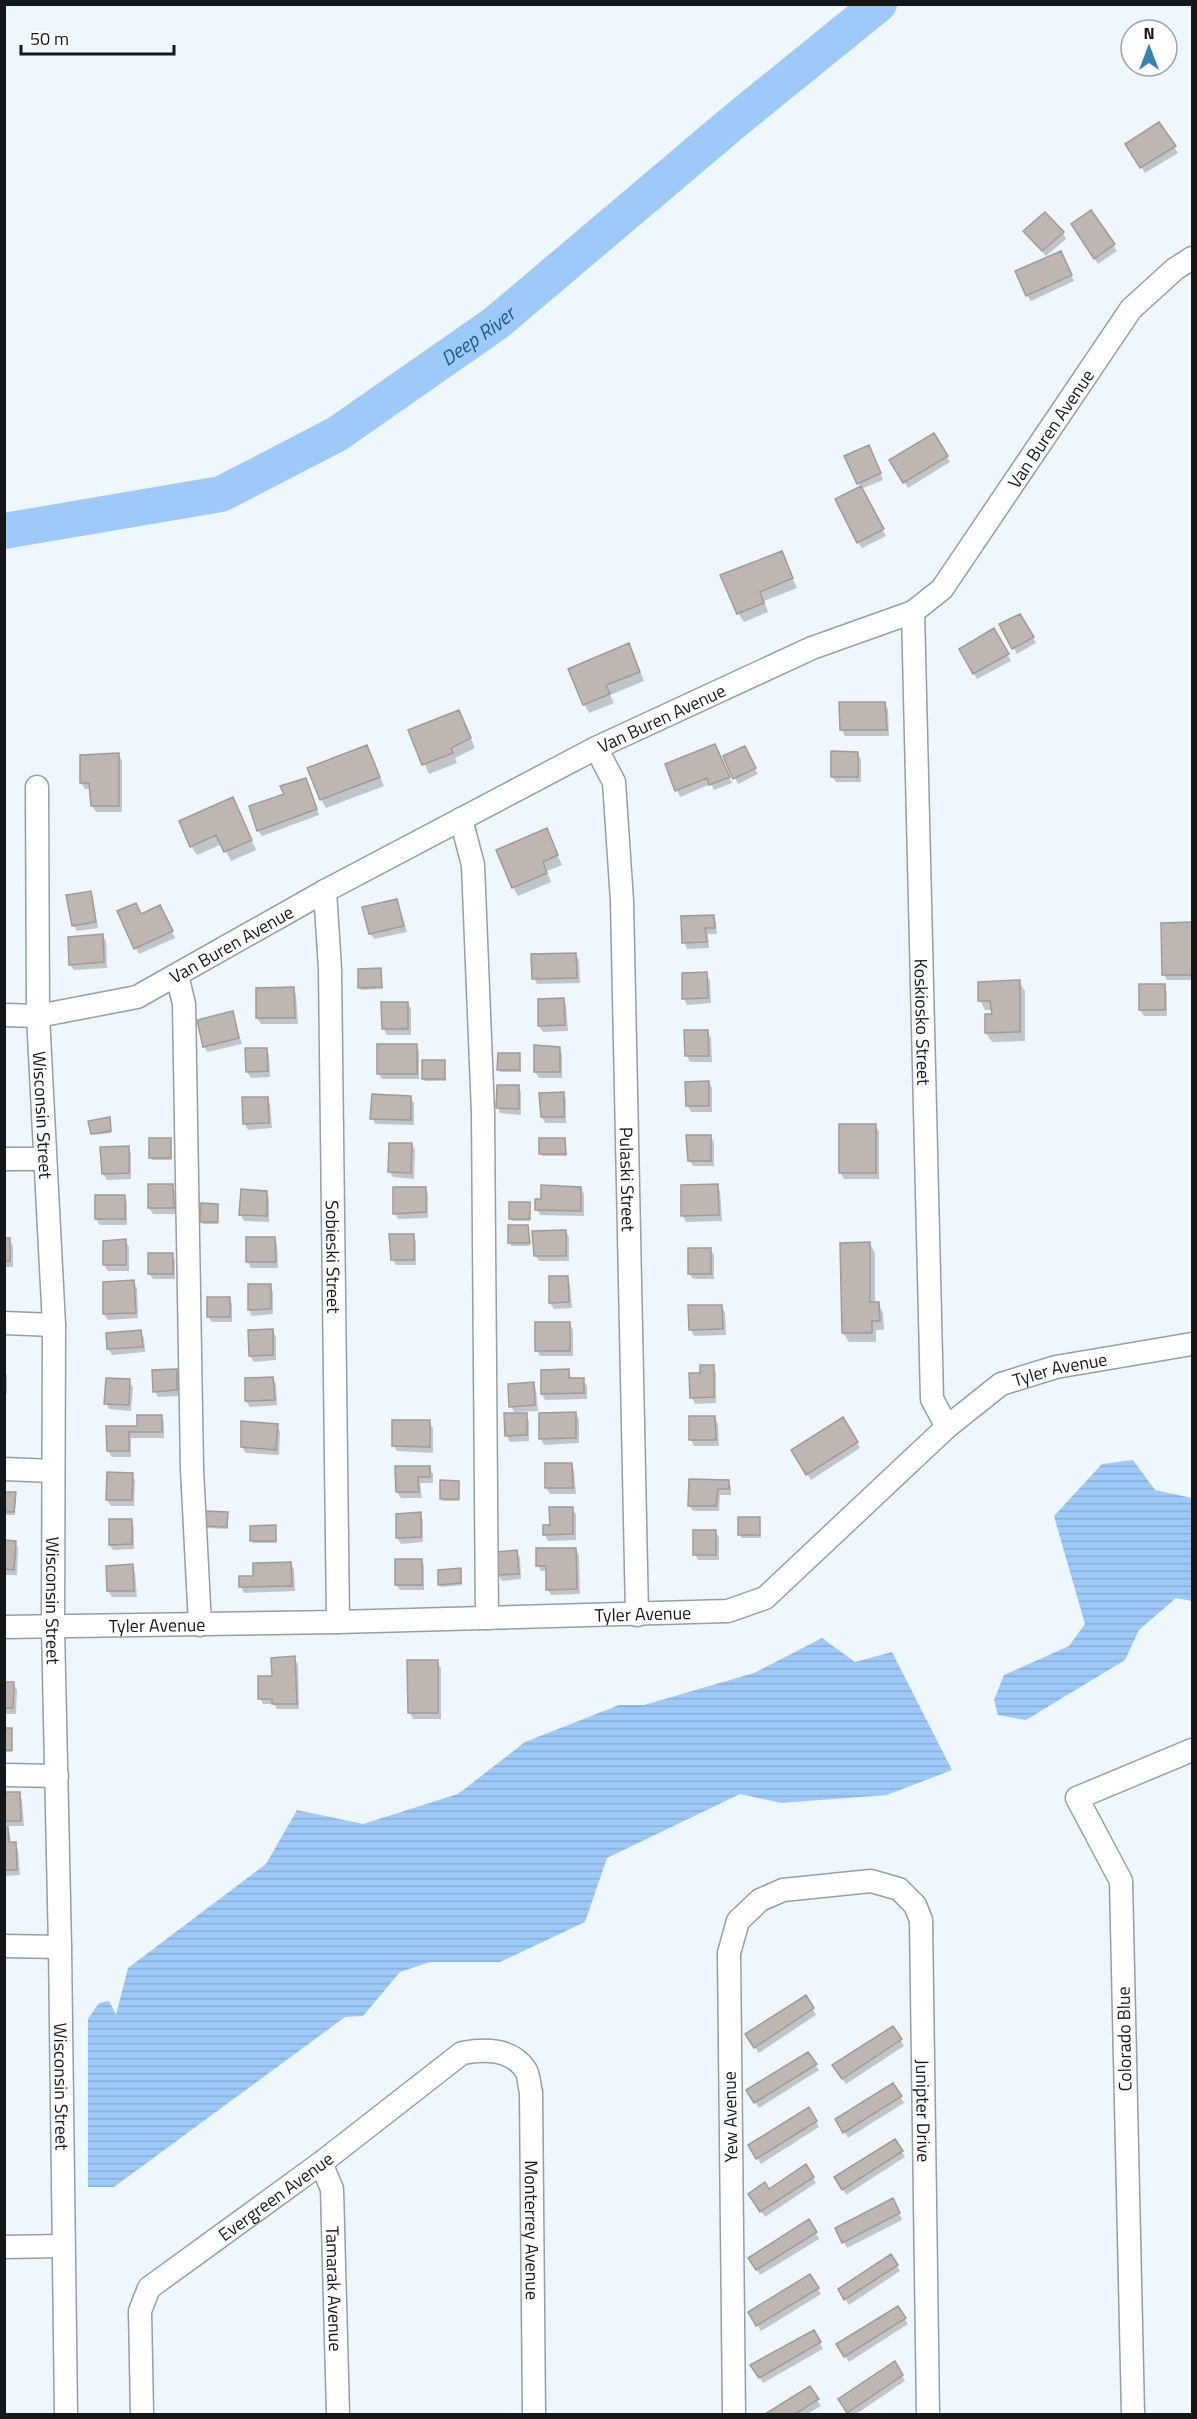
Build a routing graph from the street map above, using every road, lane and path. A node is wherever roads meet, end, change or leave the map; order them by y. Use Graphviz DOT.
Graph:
graph roads {
  1 [pos="1192,258"];
  2 [pos="913,612"];
  3 [pos="596,748"];
  4 [pos="37,787"];
  5 [pos="461,819"];
  6 [pos="325,891"];
  7 [pos="177,975"];
  8 [pos="4,1015"];
  9 [pos="38,1016"];
  10 [pos="4,1159"];
  11 [pos="45,1159"];
  12 [pos="4,1323"];
  13 [pos="54,1325"];
  14 [pos="1192,1344"];
  15 [pos="947,1427"];
  16 [pos="4,1469"];
  17 [pos="53,1471"];
  18 [pos="637,1615"];
  19 [pos="487,1618"];
  20 [pos="338,1622"];
  21 [pos="200,1625"];
  22 [pos="4,1627"];
  23 [pos="53,1627"];
  24 [pos="1192,1750"];
  25 [pos="4,1775"];
  26 [pos="57,1776"];
  27 [pos="827,1886"];
  28 [pos="4,1946"];
  29 [pos="60,1947"];
  30 [pos="509,2054"];
  31 [pos="321,2163"];
  32 [pos="63,2246"];
  33 [pos="4,2247"];
  34 [pos="66,2415"];
  35 [pos="142,2415"];
  36 [pos="338,2415"];
  37 [pos="534,2415"];
  38 [pos="734,2415"];
  39 [pos="928,2415"];
  40 [pos="1133,2415"];
  1 -- 2 [label="street, Van Buren Avenue"];
  2 -- 3 [label="street, Van Buren Avenue"];
  2 -- 15 [label="street, Koskiosko Street"];
  3 -- 5 [label="street, Van Buren Avenue"];
  3 -- 18 [label="street, Pulaski Street"];
  4 -- 9 [label="street, Wisconsin Street"];
  5 -- 6 [label="street, Van Buren Avenue"];
  5 -- 19 [label="street"];
  6 -- 7 [label="street, Van Buren Avenue"];
  6 -- 20 [label="street, Sobieski Street"];
  7 -- 9 [label="street, Van Buren Avenue"];
  7 -- 21 [label="street"];
  8 -- 9 [label="street, Van Buren Avenue"];
  9 -- 11 [label="street, Wisconsin Street"];
  10 -- 11 [label="street"];
  11 -- 13 [label="street, Wisconsin Street"];
  12 -- 13 [label="street"];
  13 -- 17 [label="street, Wisconsin Street"];
  14 -- 15 [label="street, Tyler Avenue"];
  15 -- 18 [label="street, Tyler Avenue"];
  16 -- 17 [label="street"];
  17 -- 23 [label="street, Wisconsin Street"];
  18 -- 19 [label="street, Tyler Avenue"];
  19 -- 20 [label="street, Tyler Avenue"];
  20 -- 21 [label="street, Tyler Avenue"];
  21 -- 23 [label="street, Tyler Avenue"];
  22 -- 23 [label="street, Tyler Avenue"];
  23 -- 26 [label="street, Wisconsin Street"];
  24 -- 40 [label="street, Colorado Blue"];
  25 -- 26 [label="street"];
  26 -- 29 [label="street, Wisconsin Street"];
  27 -- 38 [label="street, Yew Avenue"];
  27 -- 39 [label="street, Junipter Drive"];
  28 -- 29 [label="street"];
  29 -- 32 [label="street, Wisconsin Street"];
  30 -- 31 [label="street, Evergreen Avenue"];
  30 -- 37 [label="street, Monterrey Avenue"];
  31 -- 35 [label="street, Evergreen Avenue"];
  31 -- 36 [label="street, Tamarak Avenue"];
  32 -- 33 [label="street"];
  32 -- 34 [label="street, Wisconsin Street"];
}
